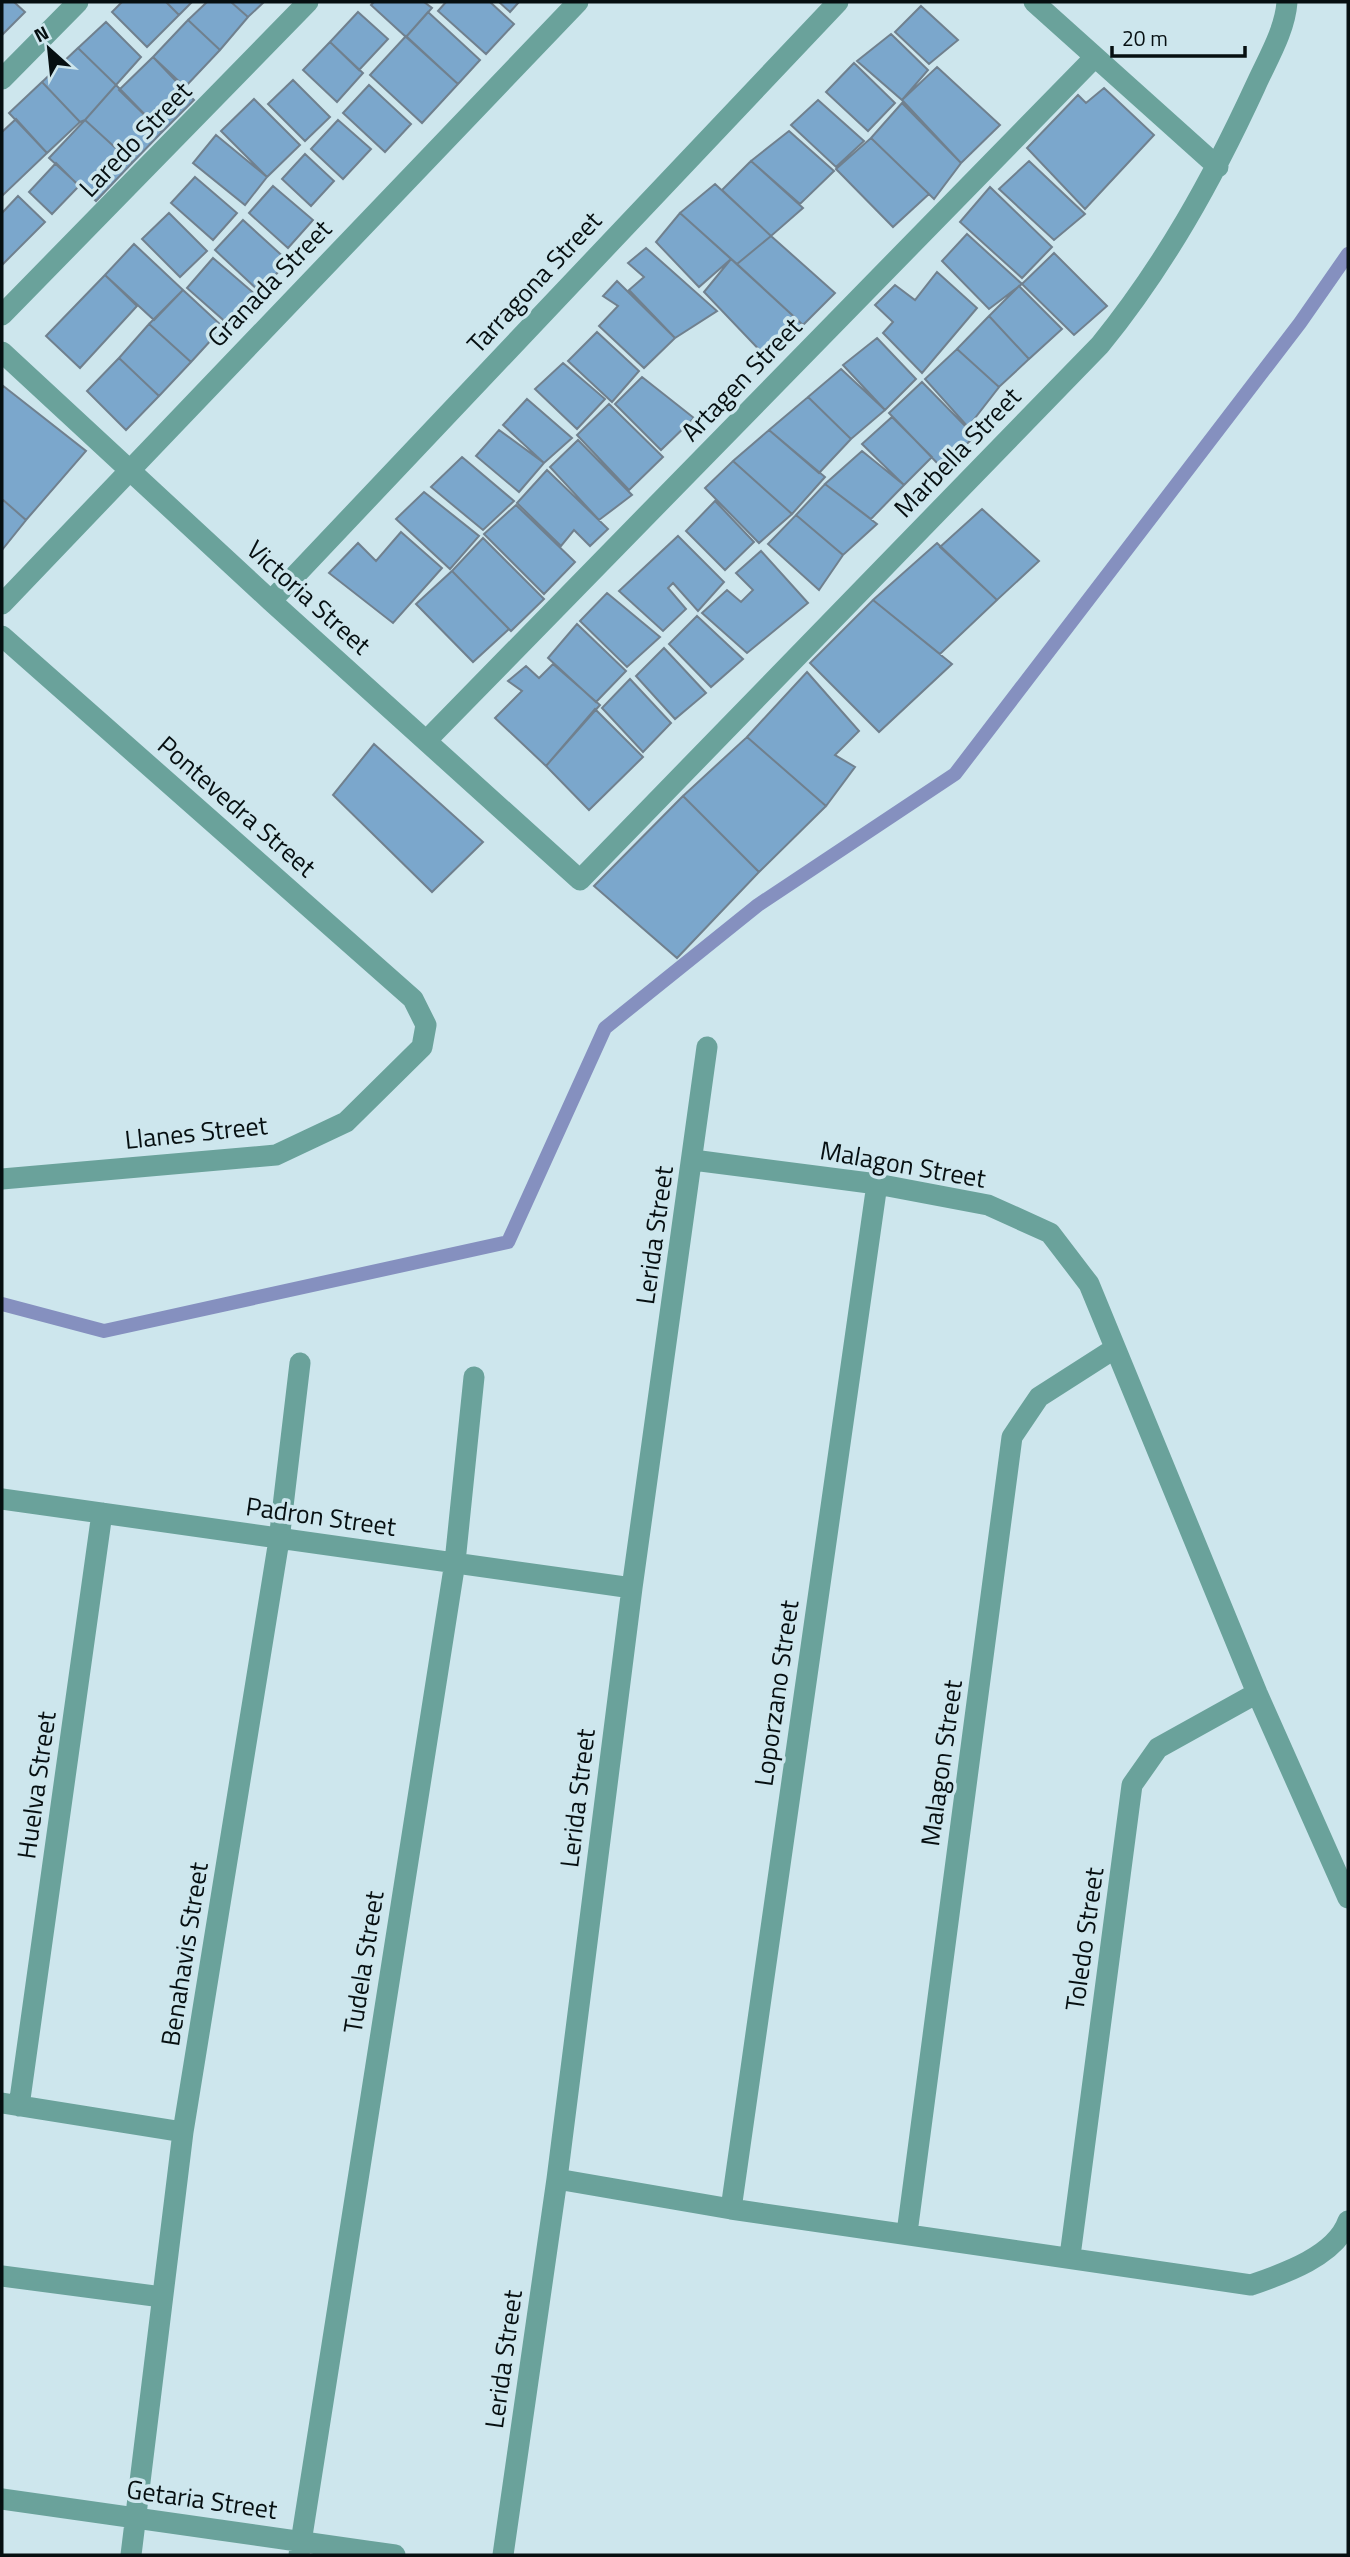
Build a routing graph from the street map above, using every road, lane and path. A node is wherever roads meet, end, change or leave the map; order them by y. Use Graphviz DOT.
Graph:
graph roads {
  1 [pos="78,2"];
  2 [pos="308,2"];
  3 [pos="578,2"];
  4 [pos="838,2"];
  5 [pos="1034,2"];
  6 [pos="1287,2"];
  7 [pos="1096,57"];
  8 [pos="2,79"];
  9 [pos="1218,167"];
  10 [pos="2,314"];
  11 [pos="2,352"];
  12 [pos="130,470"];
  13 [pos="271,601"];
  14 [pos="2,604"];
  15 [pos="2,636"];
  16 [pos="426,741"];
  17 [pos="580,880"];
  18 [pos="426,1025"];
  19 [pos="707,1047"];
  20 [pos="693,1160"];
  21 [pos="2,1179"];
  22 [pos="877,1184"];
  23 [pos="1114,1349"];
  24 [pos="300,1363"];
  25 [pos="474,1377"];
  26 [pos="2,1499"];
  27 [pos="102,1513"];
  28 [pos="279,1540"];
  29 [pos="455,1562"];
  30 [pos="632,1588"];
  31 [pos="1257,1693"];
  32 [pos="1348,1898"];
  33 [pos="10,2104"];
  34 [pos="183,2132"];
  35 [pos="557,2179"];
  36 [pos="731,2209"];
  37 [pos="1348,2221"];
  38 [pos="907,2233"];
  39 [pos="1069,2256"];
  40 [pos="2,2276"];
  41 [pos="162,2297"];
  42 [pos="2,2499"];
  43 [pos="137,2518"];
  44 [pos="300,2548"];
  45 [pos="131,2555"];
  46 [pos="395,2555"];
  47 [pos="503,2555"];
  1 -- 8 [label="street"];
  2 -- 10 [label="street, Laredo Street"];
  3 -- 12 [label="street, Granada Street"];
  4 -- 13 [label="street, Tarragona Street"];
  5 -- 7 [label="street"];
  6 -- 9 [label="street, Marbella Street"];
  7 -- 9 [label="street"];
  7 -- 16 [label="street, Artagen Street"];
  9 -- 17 [label="street, Marbella Street"];
  11 -- 12 [label="street, Victoria Street"];
  12 -- 13 [label="street, Victoria Street"];
  12 -- 14 [label="street, Granada Street"];
  13 -- 16 [label="street, Victoria Street"];
  15 -- 18 [label="street, Pontevedra Street"];
  16 -- 17 [label="street, Victoria Street"];
  18 -- 21 [label="street, Llanes Street"];
  19 -- 20 [label="street, Lerida Street"];
  20 -- 22 [label="street, Malagon Street"];
  20 -- 30 [label="street, Lerida Street"];
  22 -- 23 [label="street, Malagon Street"];
  22 -- 36 [label="street, Loporzano Street"];
  23 -- 31 [label="street, Malagon Street"];
  23 -- 38 [label="street, Malagon Street"];
  24 -- 28 [label="street, Benahavis Street"];
  25 -- 29 [label="street, Tudela Street"];
  26 -- 27 [label="street, Padron Street"];
  27 -- 28 [label="street, Padron Street"];
  27 -- 33 [label="street, Huelva Street"];
  28 -- 29 [label="street, Padron Street"];
  28 -- 34 [label="street, Benahavis Street"];
  29 -- 30 [label="street, Padron Street"];
  29 -- 44 [label="street, Tudela Street"];
  30 -- 35 [label="street, Lerida Street"];
  31 -- 32 [label="street, Malagon Street"];
  31 -- 39 [label="street, Toledo Street"];
  33 -- 34 [label="street"];
  34 -- 41 [label="street, Benahavis Street"];
  35 -- 36 [label="street"];
  35 -- 47 [label="street, Lerida Street"];
  36 -- 38 [label="street"];
  37 -- 39 [label="street"];
  38 -- 39 [label="street"];
  40 -- 41 [label="street"];
  41 -- 43 [label="street, Benahavis Street"];
  42 -- 43 [label="street, Getaria Street"];
  43 -- 44 [label="street, Getaria Street"];
  43 -- 45 [label="street, Benahavis Street"];
  44 -- 46 [label="street, Getaria Street"];
}
